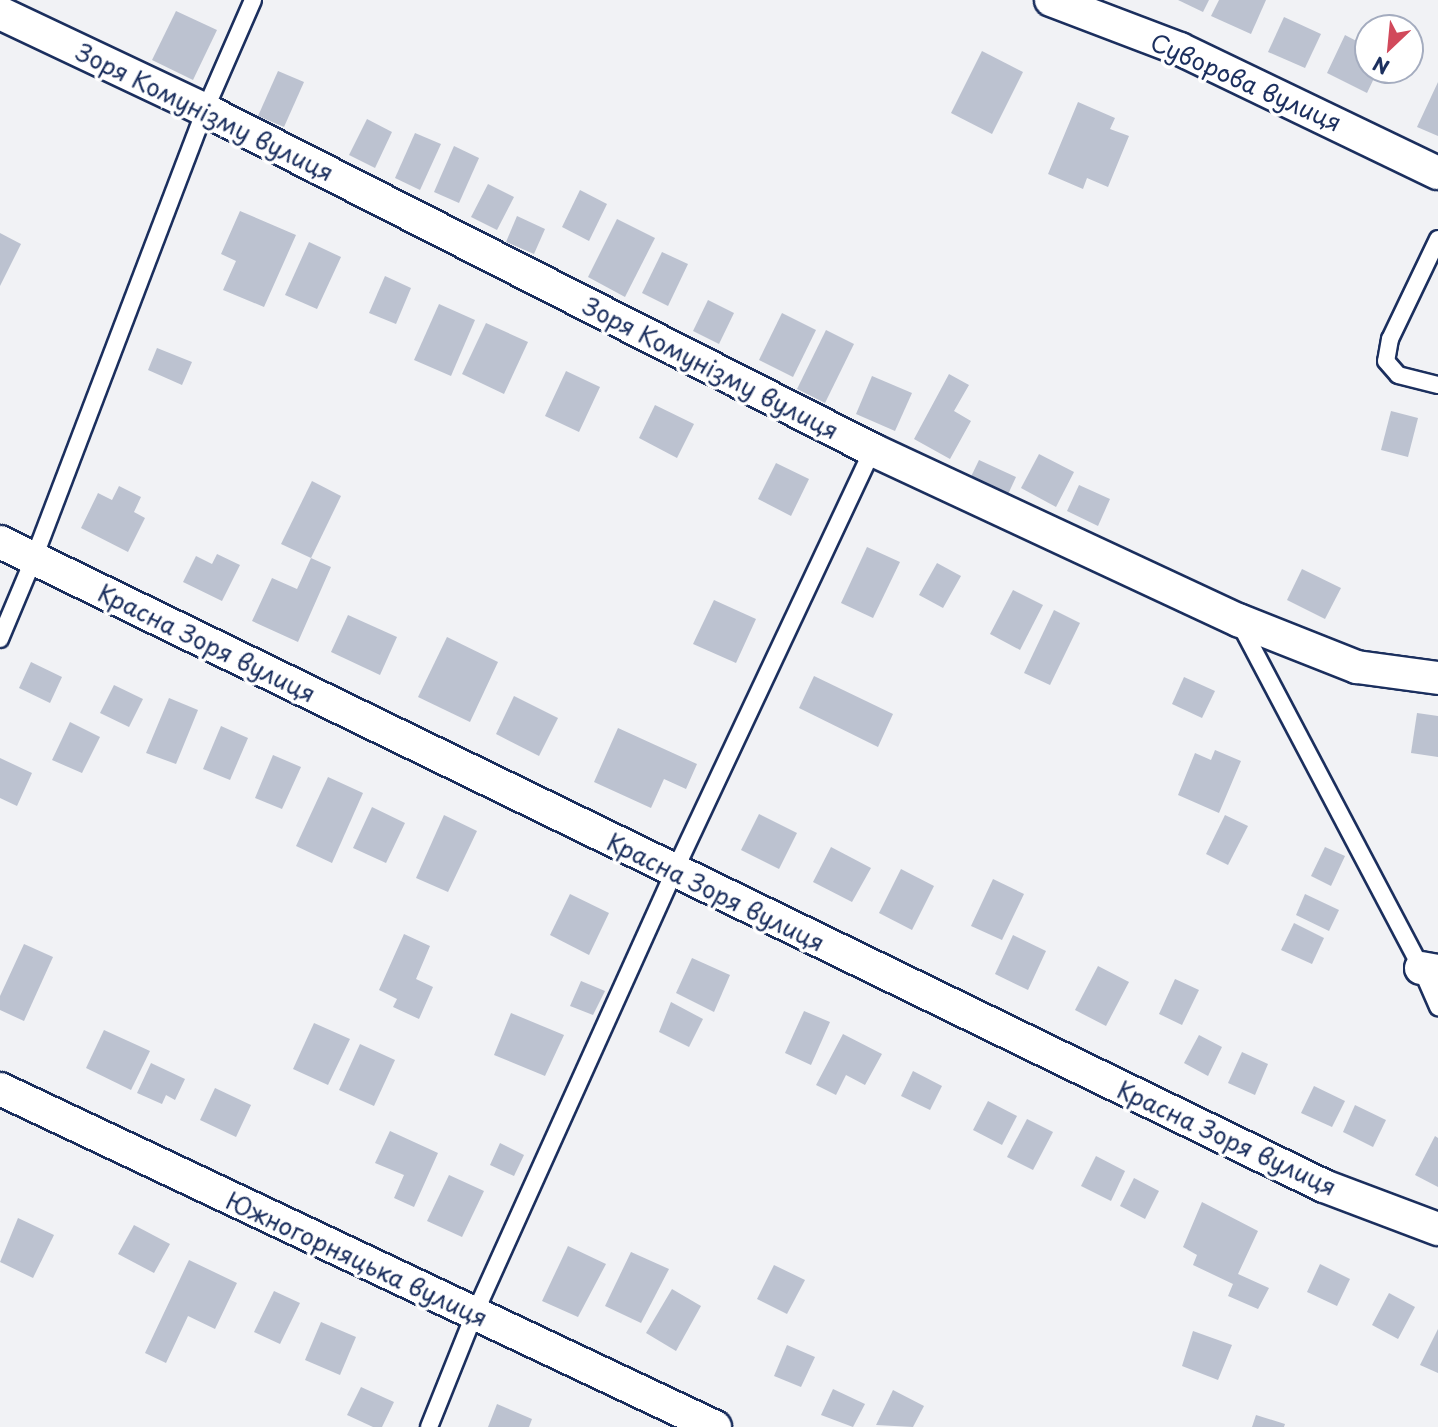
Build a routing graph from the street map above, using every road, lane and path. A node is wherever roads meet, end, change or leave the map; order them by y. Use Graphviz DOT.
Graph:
graph roads {
  1 [pos="253,0"];
  2 [pos="1051,0"];
  3 [pos="0,13"];
  4 [pos="205,110"];
  5 [pos="1438,173"];
  6 [pos="1438,239"];
  7 [pos="1438,384"];
  8 [pos="873,450"];
  9 [pos="0,542"];
  10 [pos="34,558"];
  11 [pos="1238,620"];
  12 [pos="0,639"];
  13 [pos="1438,678"];
  14 [pos="674,872"];
  15 [pos="1429,969"];
  16 [pos="1438,1007"];
  17 [pos="0,1089"];
  18 [pos="1438,1229"];
  19 [pos="474,1315"];
  20 [pos="429,1427"];
  21 [pos="715,1427"];
  1 -- 4 [label="lane"];
  2 -- 5 [label="street, Суворова вулиця"];
  3 -- 4 [label="street, Зоря Комунізму вулиця"];
  4 -- 8 [label="street, Зоря Комунізму вулиця"];
  4 -- 10 [label="lane"];
  6 -- 7 [label="lane"];
  8 -- 11 [label="street, Зоря Комунізму вулиця"];
  8 -- 14 [label="lane"];
  9 -- 10 [label="street, Красна Зоря вулиця"];
  10 -- 12 [label="lane"];
  10 -- 14 [label="street, Красна Зоря вулиця"];
  11 -- 13 [label="street, Зоря Комунізму вулиця"];
  11 -- 15 [label="lane"];
  14 -- 18 [label="street, Красна Зоря вулиця"];
  14 -- 19 [label="lane"];
  15 -- 16 [label="lane"];
  17 -- 19 [label="street, Южногорняцька вулиця"];
  19 -- 20 [label="lane"];
  19 -- 21 [label="street, Южногорняцька вулиця"];
}
